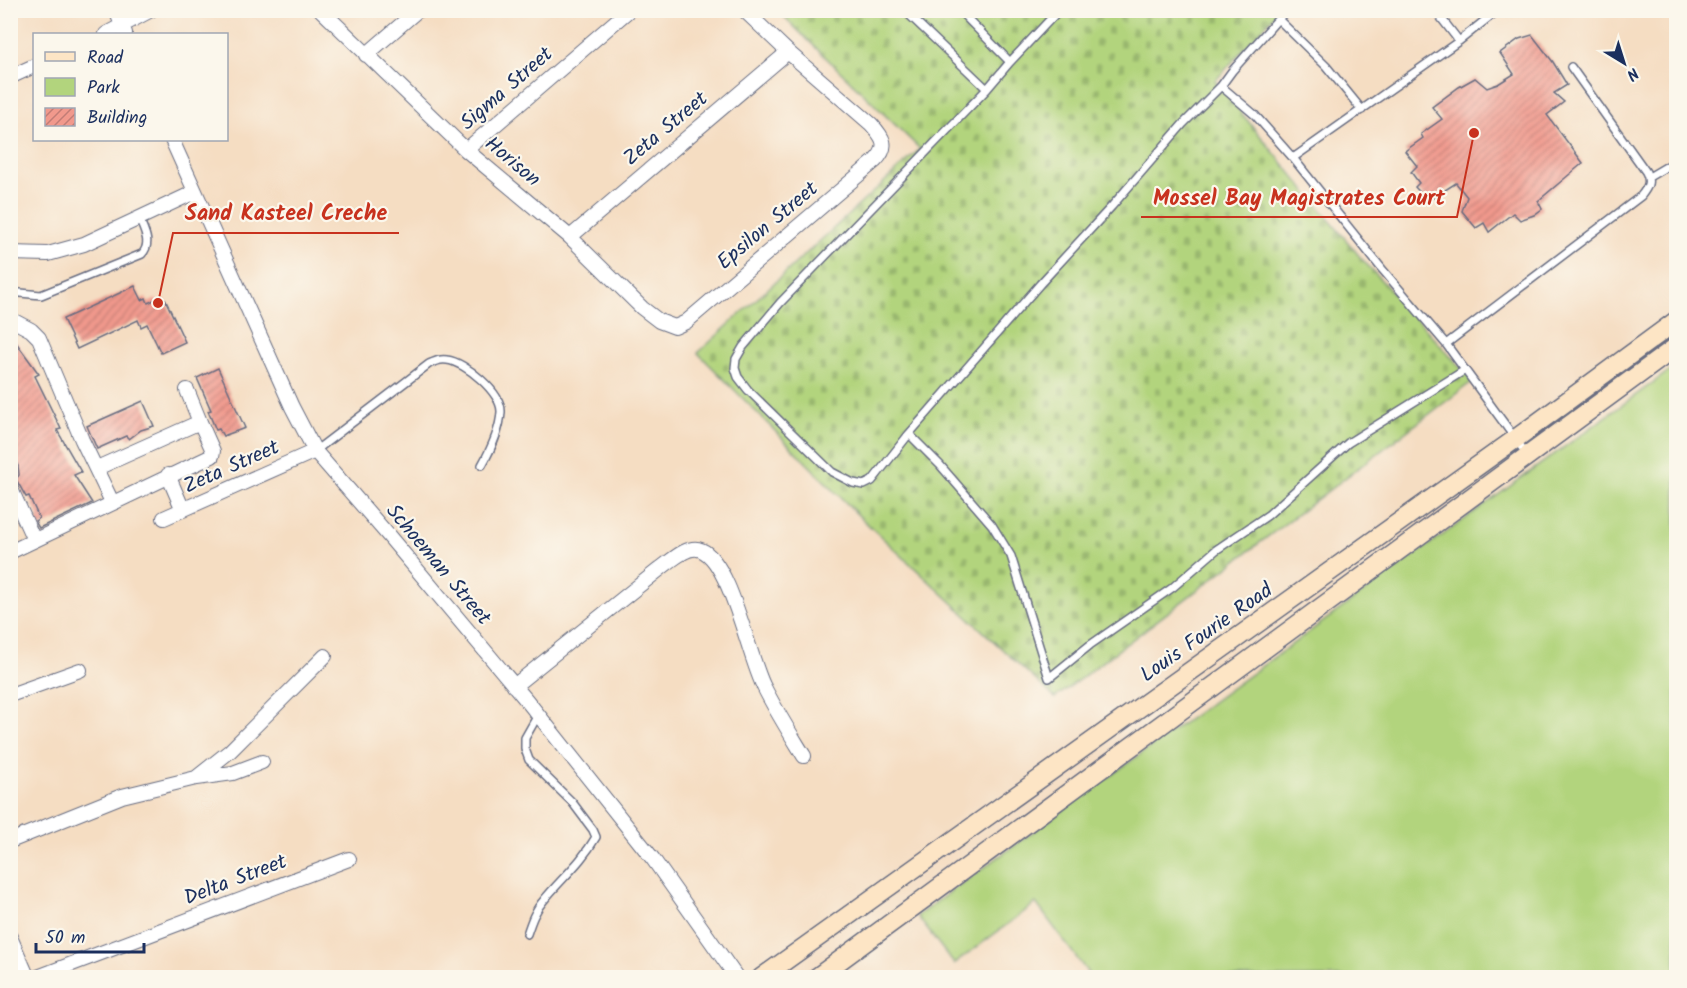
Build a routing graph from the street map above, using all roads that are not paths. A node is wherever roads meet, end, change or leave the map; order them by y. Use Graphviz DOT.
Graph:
graph roads {
  1 [pos="116,10"];
  2 [pos="151,10"];
  3 [pos="321,10"];
  4 [pos="418,10"];
  5 [pos="629,10"];
  6 [pos="744,10"];
  7 [pos="959,10"];
  8 [pos="1059,10"];
  9 [pos="1287,10"];
  10 [pos="1434,10"];
  11 [pos="1498,10"];
  12 [pos="907,11"];
  13 [pos="1278,19"];
  14 [pos="124,31"];
  15 [pos="1460,40"];
  16 [pos="788,52"];
  17 [pos="366,55"];
  18 [pos="1010,62"];
  19 [pos="33,66"];
  20 [pos="1571,67"];
  21 [pos="10,77"];
  22 [pos="1221,86"];
  23 [pos="987,89"];
  24 [pos="1362,110"];
  25 [pos="172,141"];
  26 [pos="466,150"];
  27 [pos="1293,158"];
  28 [pos="1677,161"];
  29 [pos="1649,177"];
  30 [pos="195,192"];
  31 [pos="139,218"];
  32 [pos="570,237"];
  33 [pos="10,253"];
  34 [pos="10,292"];
  35 [pos="14,321"];
  36 [pos="1677,321"];
  37 [pos="686,322"];
  38 [pos="1446,344"];
  39 [pos="1677,347"];
  40 [pos="1465,370"];
  41 [pos="187,390"];
  42 [pos="200,422"];
  43 [pos="909,434"];
  44 [pos="1514,440"];
  45 [pos="315,451"];
  46 [pos="1528,456"];
  47 [pos="482,465"];
  48 [pos="98,468"];
  49 [pos="168,475"];
  50 [pos="10,487"];
  51 [pos="112,502"];
  52 [pos="183,510"];
  53 [pos="164,518"];
  54 [pos="34,540"];
  55 [pos="10,552"];
  56 [pos="326,656"];
  57 [pos="80,670"];
  58 [pos="514,686"];
  59 [pos="10,695"];
  60 [pos="538,715"];
  61 [pos="804,756"];
  62 [pos="262,762"];
  63 [pos="196,778"];
  64 [pos="10,841"];
  65 [pos="349,859"];
  66 [pos="527,934"];
  67 [pos="10,937"];
  68 [pos="28,978"];
  69 [pos="35,978"];
  70 [pos="737,978"];
  71 [pos="761,978"];
  72 [pos="816,978"];
  1 -- 14 [label="street"];
  2 -- 14 [label="street"];
  3 -- 17 [label="street, Horison"];
  4 -- 17 [label="street"];
  5 -- 26 [label="street, Sigma Street"];
  6 -- 16 [label="street"];
  7 -- 18 [label="lane"];
  8 -- 18 [label="lane"];
  9 -- 13 [label="lane"];
  10 -- 15 [label="lane"];
  11 -- 15 [label="lane"];
  12 -- 23 [label="lane"];
  13 -- 22 [label="lane"];
  13 -- 24 [label="lane"];
  15 -- 24 [label="lane"];
  16 -- 32 [label="street, Zeta Street"];
  16 -- 37 [label="street, Epsilon Street"];
  17 -- 26 [label="street, Horison"];
  18 -- 23 [label="lane"];
  19 -- 21 [label="street"];
  20 -- 29 [label="lane"];
  22 -- 27 [label="lane"];
  22 -- 43 [label="lane"];
  23 -- 43 [label="lane"];
  24 -- 27 [label="lane"];
  25 -- 30 [label="street, Schoeman Street"];
  26 -- 32 [label="street, Horison"];
  27 -- 38 [label="lane"];
  28 -- 29 [label="lane"];
  29 -- 38 [label="lane"];
  30 -- 31 [label="street"];
  30 -- 45 [label="street, Schoeman Street"];
  31 -- 33 [label="street"];
  31 -- 34 [label="lane"];
  32 -- 37 [label="street, Horison"];
  35 -- 48 [label="street"];
  36 -- 44 [label="main road, Louis Fourie Road"];
  38 -- 40 [label="lane"];
  39 -- 46 [label="main road"];
  40 -- 43 [label="lane"];
  40 -- 44 [label="lane"];
  41 -- 42 [label="street"];
  42 -- 48 [label="street"];
  42 -- 49 [label="street"];
  44 -- 46 [label="lane"];
  44 -- 71 [label="main road, Louis Fourie Road"];
  45 -- 47 [label="lane"];
  45 -- 52 [label="street, Zeta Street"];
  45 -- 58 [label="street, Schoeman Street"];
  46 -- 72 [label="main road"];
  48 -- 51 [label="street"];
  49 -- 51 [label="street"];
  49 -- 52 [label="street"];
  50 -- 54 [label="street"];
  51 -- 54 [label="street"];
  52 -- 53 [label="street, Zeta Street"];
  54 -- 55 [label="street"];
  56 -- 63 [label="street"];
  57 -- 59 [label="street"];
  58 -- 60 [label="street, Schoeman Street"];
  58 -- 61 [label="street"];
  60 -- 66 [label="lane"];
  60 -- 70 [label="street, Schoeman Street"];
  62 -- 63 [label="street"];
  63 -- 64 [label="street"];
  65 -- 69 [label="street, Delta Street"];
  67 -- 68 [label="street"];
}
